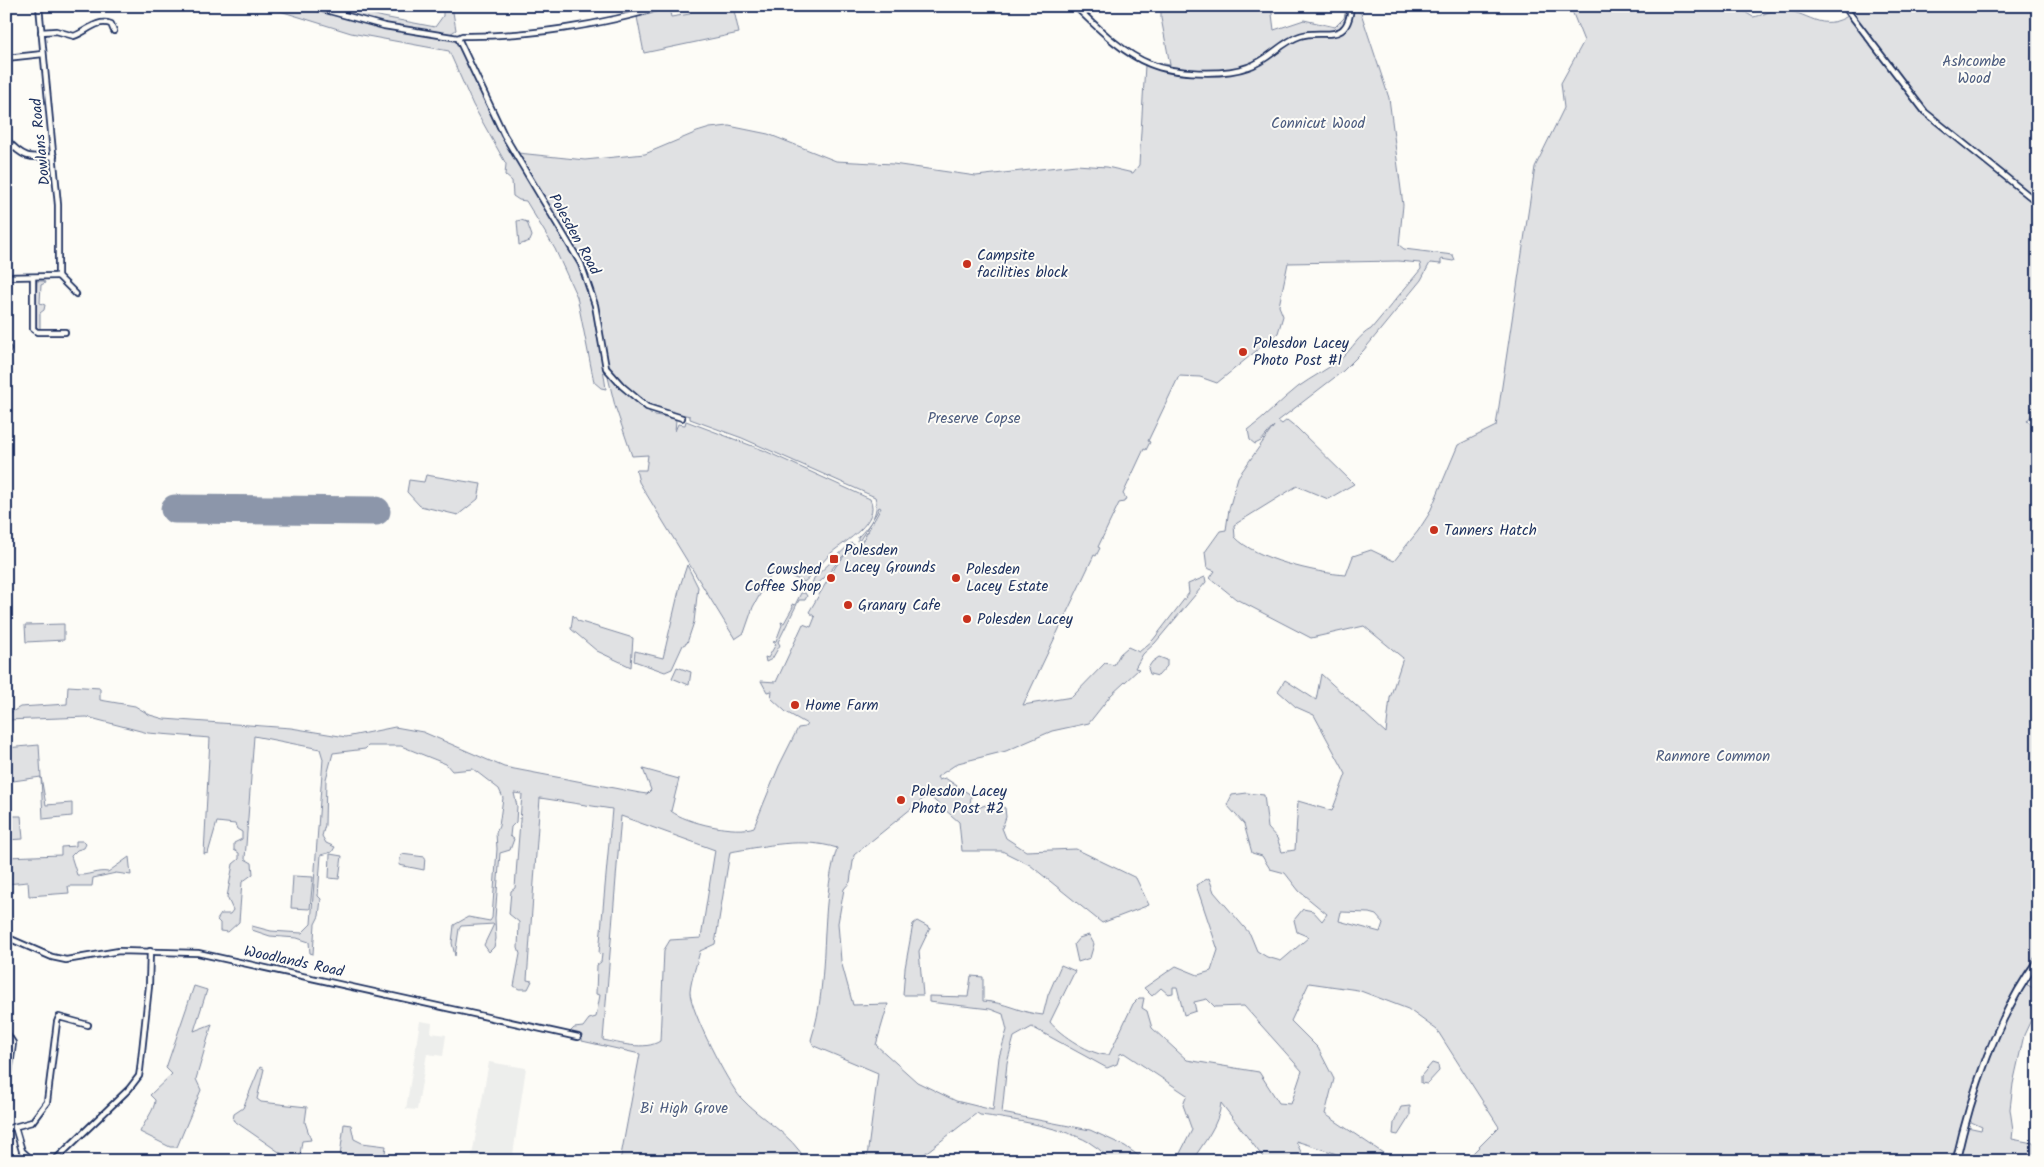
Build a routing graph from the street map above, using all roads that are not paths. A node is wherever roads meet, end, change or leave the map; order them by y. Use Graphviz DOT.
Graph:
graph roads {
  1 [pos="39,6"];
  2 [pos="311,6"];
  3 [pos="663,6"];
  4 [pos="1075,6"];
  5 [pos="1351,6"];
  6 [pos="1844,6"];
  7 [pos="114,31"];
  8 [pos="42,32"];
  9 [pos="458,38"];
  10 [pos="43,54"];
  11 [pos="6,58"];
  12 [pos="6,139"];
  13 [pos="54,156"];
  14 [pos="2038,203"];
  15 [pos="58,276"];
  16 [pos="6,277"];
  17 [pos="33,277"];
  18 [pos="76,294"];
  19 [pos="65,332"];
  20 [pos="682,418"];
  21 [pos="6,937"];
  22 [pos="150,951"];
  23 [pos="2038,960"];
  24 [pos="88,1024"];
  25 [pos="6,1032"];
  26 [pos="578,1037"];
  27 [pos="8,1074"];
  28 [pos="15,1127"];
  29 [pos="6,1129"];
  30 [pos="32,1161"];
  31 [pos="54,1161"];
  32 [pos="1956,1161"];
  1 -- 8 [label="street, Dowlans Road"];
  2 -- 9 [label="street"];
  3 -- 9 [label="street"];
  4 -- 5 [label="street"];
  6 -- 14 [label="street"];
  7 -- 8 [label="street"];
  8 -- 10 [label="street, Dowlans Road"];
  9 -- 20 [label="street, Polesden Road"];
  10 -- 11 [label="street"];
  10 -- 13 [label="street, Dowlans Road"];
  12 -- 13 [label="street"];
  13 -- 15 [label="street, Dowlans Road"];
  15 -- 17 [label="street"];
  15 -- 18 [label="street"];
  16 -- 17 [label="street"];
  17 -- 19 [label="street"];
  21 -- 22 [label="street, Woodlands Road"];
  22 -- 26 [label="street, Woodlands Road"];
  22 -- 31 [label="street"];
  23 -- 32 [label="street"];
  24 -- 28 [label="street"];
  25 -- 27 [label="street"];
  28 -- 29 [label="street"];
  28 -- 30 [label="street"];
}
